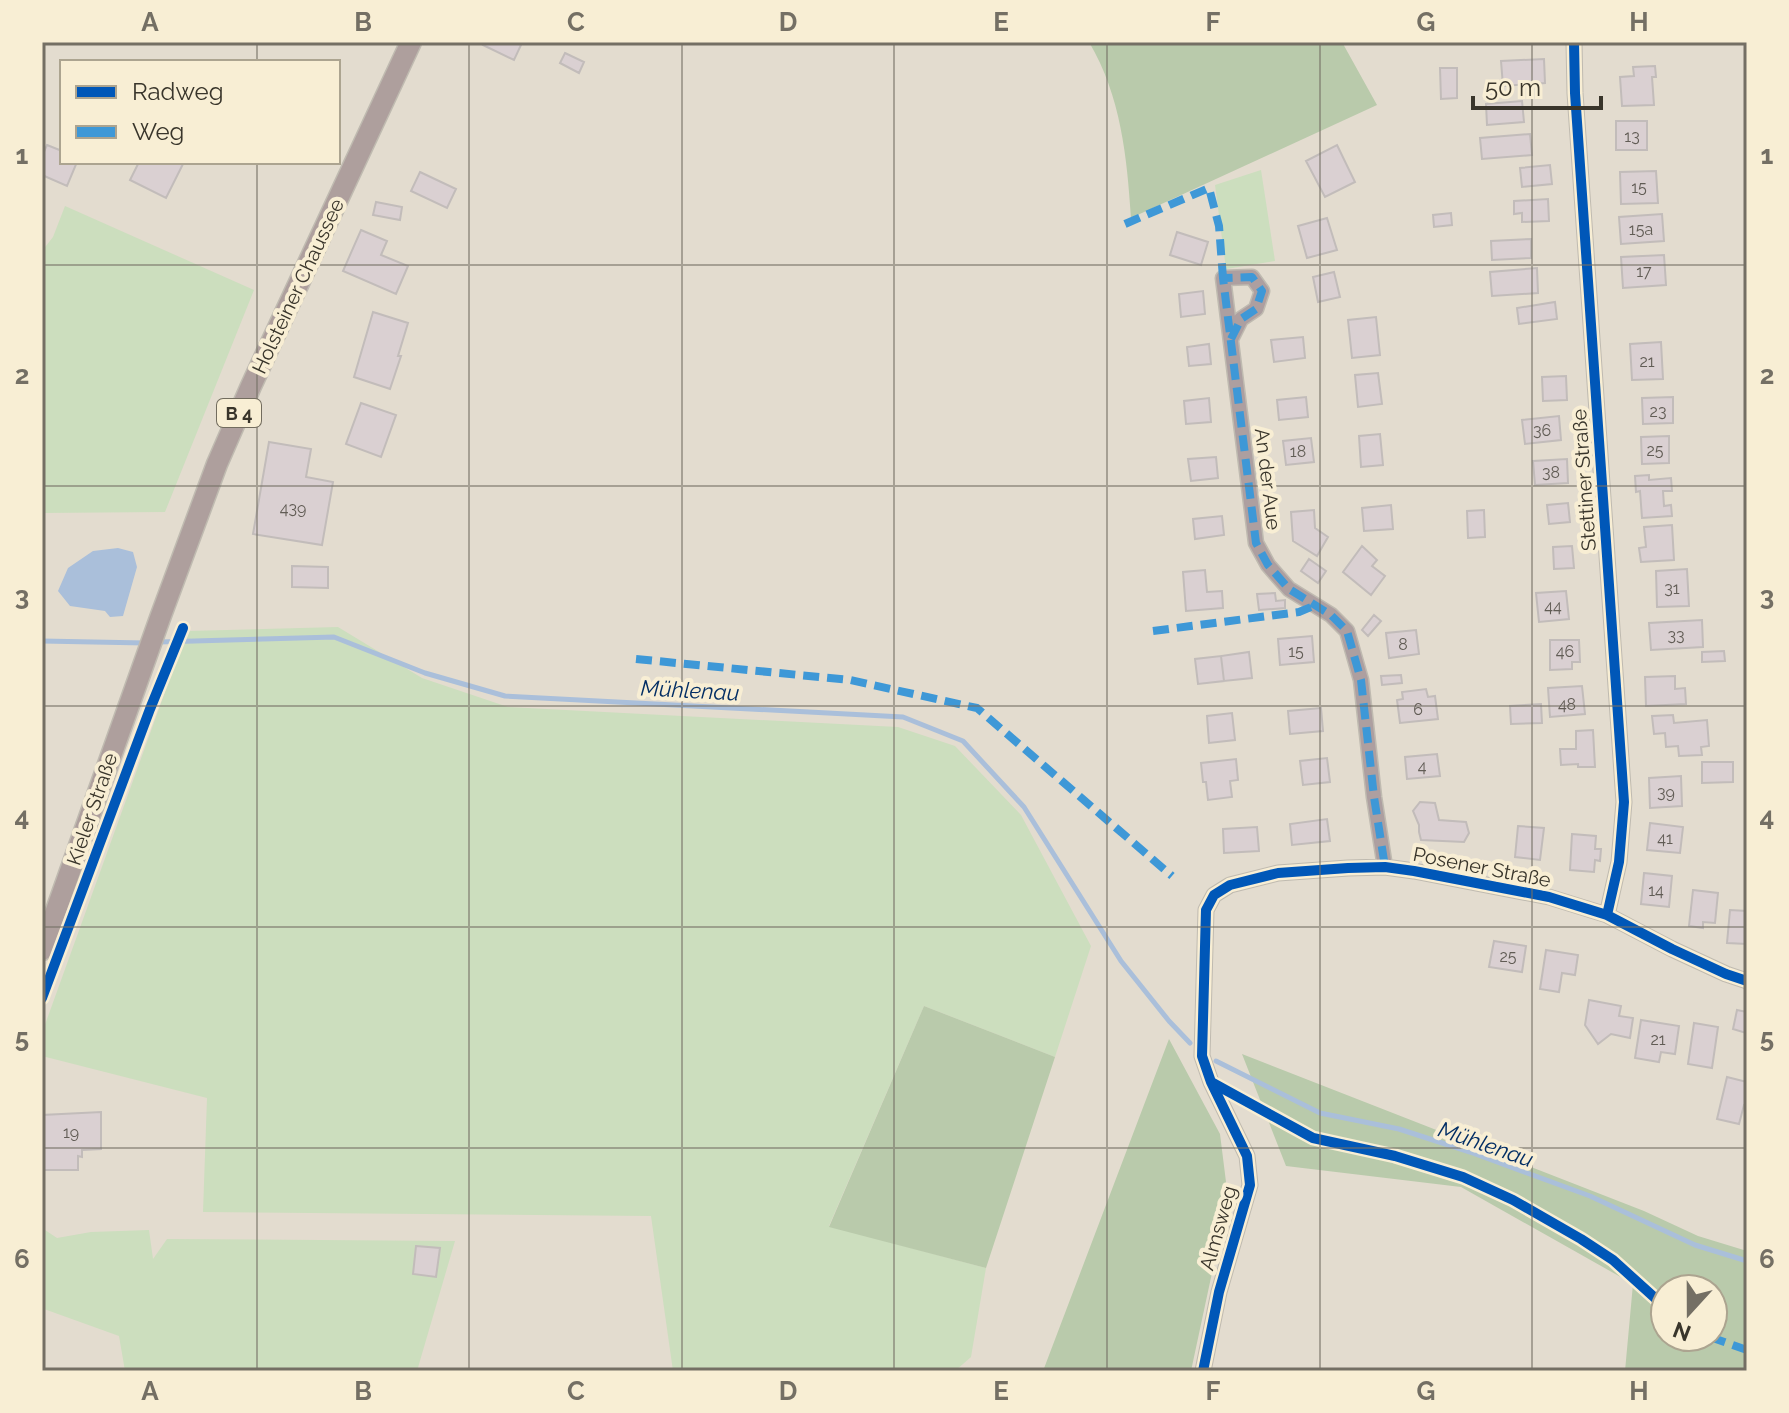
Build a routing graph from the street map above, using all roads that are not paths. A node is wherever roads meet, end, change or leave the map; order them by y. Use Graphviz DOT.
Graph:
graph roads {
  1 [pos="411,42"];
  2 [pos="1574,42"];
  3 [pos="1231,339"];
  4 [pos="142,667"];
  5 [pos="1385,867"];
  6 [pos="1206,910"];
  7 [pos="1607,915"];
  8 [pos="42,950"];
  9 [pos="1747,981"];
  10 [pos="1203,1371"];
  1 -- 4 [label="main road, Holsteiner Chaussee / B 4"];
  2 -- 7 [label="street, Stettiner Straße"];
  3 -- 5 [label="street, An der Aue"];
  4 -- 8 [label="main road, Kieler Straße / B 4"];
  5 -- 6 [label="street, Posener Straße"];
  5 -- 7 [label="street, Posener Straße"];
  6 -- 10 [label="street, Almsweg"];
  7 -- 9 [label="street, Posener Straße"];
}
